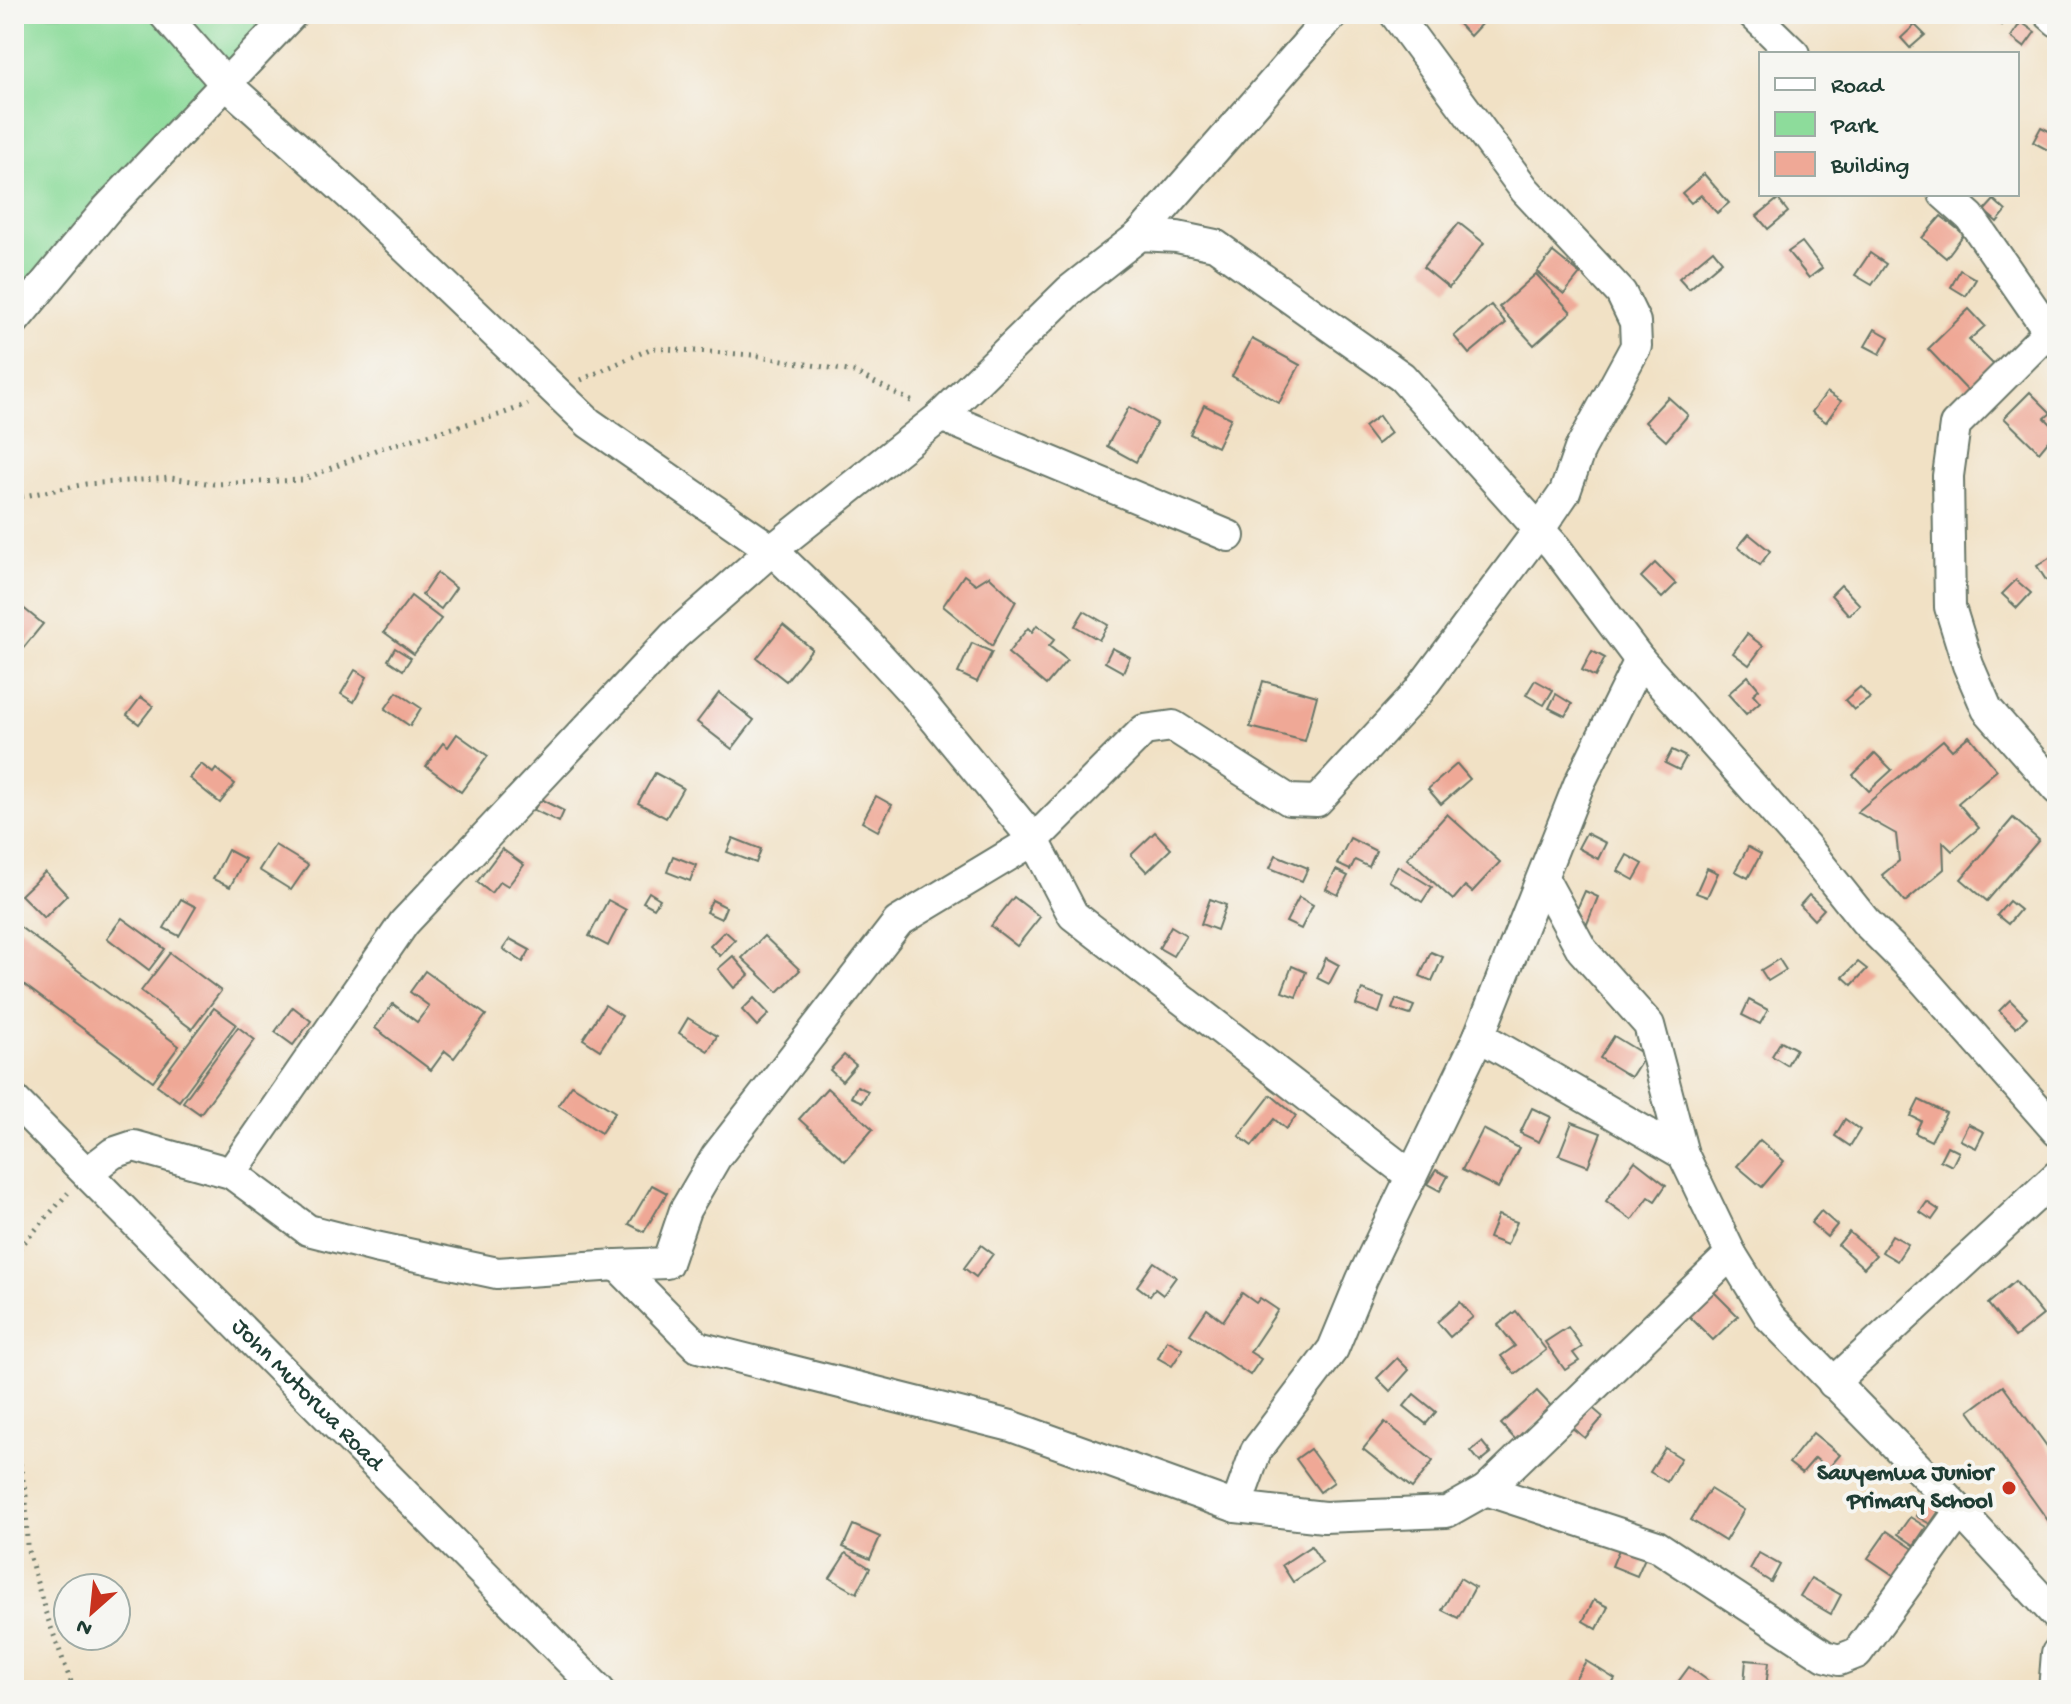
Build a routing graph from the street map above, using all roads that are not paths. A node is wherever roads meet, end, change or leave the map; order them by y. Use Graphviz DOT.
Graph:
graph roads {
  1 [pos="164,14"];
  2 [pos="292,14"];
  3 [pos="1333,14"];
  4 [pos="1395,14"];
  5 [pos="1753,14"];
  6 [pos="2049,14"];
  7 [pos="2057,21"];
  8 [pos="1792,52"];
  9 [pos="224,82"];
  10 [pos="1946,196"];
  11 [pos="1140,235"];
  12 [pos="14,321"];
  13 [pos="2055,329"];
  14 [pos="941,416"];
  15 [pos="1539,530"];
  16 [pos="1229,536"];
  17 [pos="772,550"];
  18 [pos="1640,660"];
  19 [pos="2057,789"];
  20 [pos="1034,840"];
  21 [pos="1544,880"];
  22 [pos="1479,1036"];
  23 [pos="14,1100"];
  24 [pos="2057,1131"];
  25 [pos="1683,1154"];
  26 [pos="88,1172"];
  27 [pos="231,1173"];
  28 [pos="1410,1175"];
  29 [pos="2057,1176"];
  30 [pos="1731,1254"];
  31 [pos="617,1265"];
  32 [pos="1833,1383"];
  33 [pos="1486,1490"];
  34 [pos="1236,1507"];
  35 [pos="1960,1511"];
  36 [pos="2057,1616"];
  37 [pos="2057,1653"];
  38 [pos="597,1689"];
  39 [pos="2054,1690"];
  1 -- 9 [label="street"];
  2 -- 9 [label="street"];
  3 -- 11 [label="street"];
  4 -- 15 [label="street"];
  5 -- 8 [label="street"];
  6 -- 7 [label="street"];
  9 -- 12 [label="street"];
  9 -- 17 [label="street"];
  10 -- 13 [label="street"];
  11 -- 14 [label="street"];
  11 -- 15 [label="street"];
  13 -- 19 [label="street"];
  14 -- 16 [label="street"];
  14 -- 17 [label="street"];
  15 -- 18 [label="street"];
  15 -- 20 [label="street"];
  17 -- 20 [label="street"];
  17 -- 27 [label="street"];
  18 -- 21 [label="street"];
  18 -- 24 [label="street"];
  20 -- 28 [label="street"];
  20 -- 31 [label="street"];
  21 -- 22 [label="street"];
  21 -- 25 [label="street"];
  22 -- 25 [label="street"];
  22 -- 28 [label="street"];
  23 -- 26 [label="street, John Mutorwa Road"];
  25 -- 30 [label="street"];
  26 -- 27 [label="street"];
  26 -- 38 [label="street, John Mutorwa Road"];
  27 -- 31 [label="street"];
  28 -- 34 [label="street"];
  29 -- 32 [label="street"];
  30 -- 32 [label="street"];
  30 -- 33 [label="street"];
  31 -- 34 [label="street"];
  32 -- 35 [label="street"];
  33 -- 34 [label="street"];
  33 -- 35 [label="street"];
  35 -- 36 [label="street"];
  37 -- 39 [label="street"];
}
